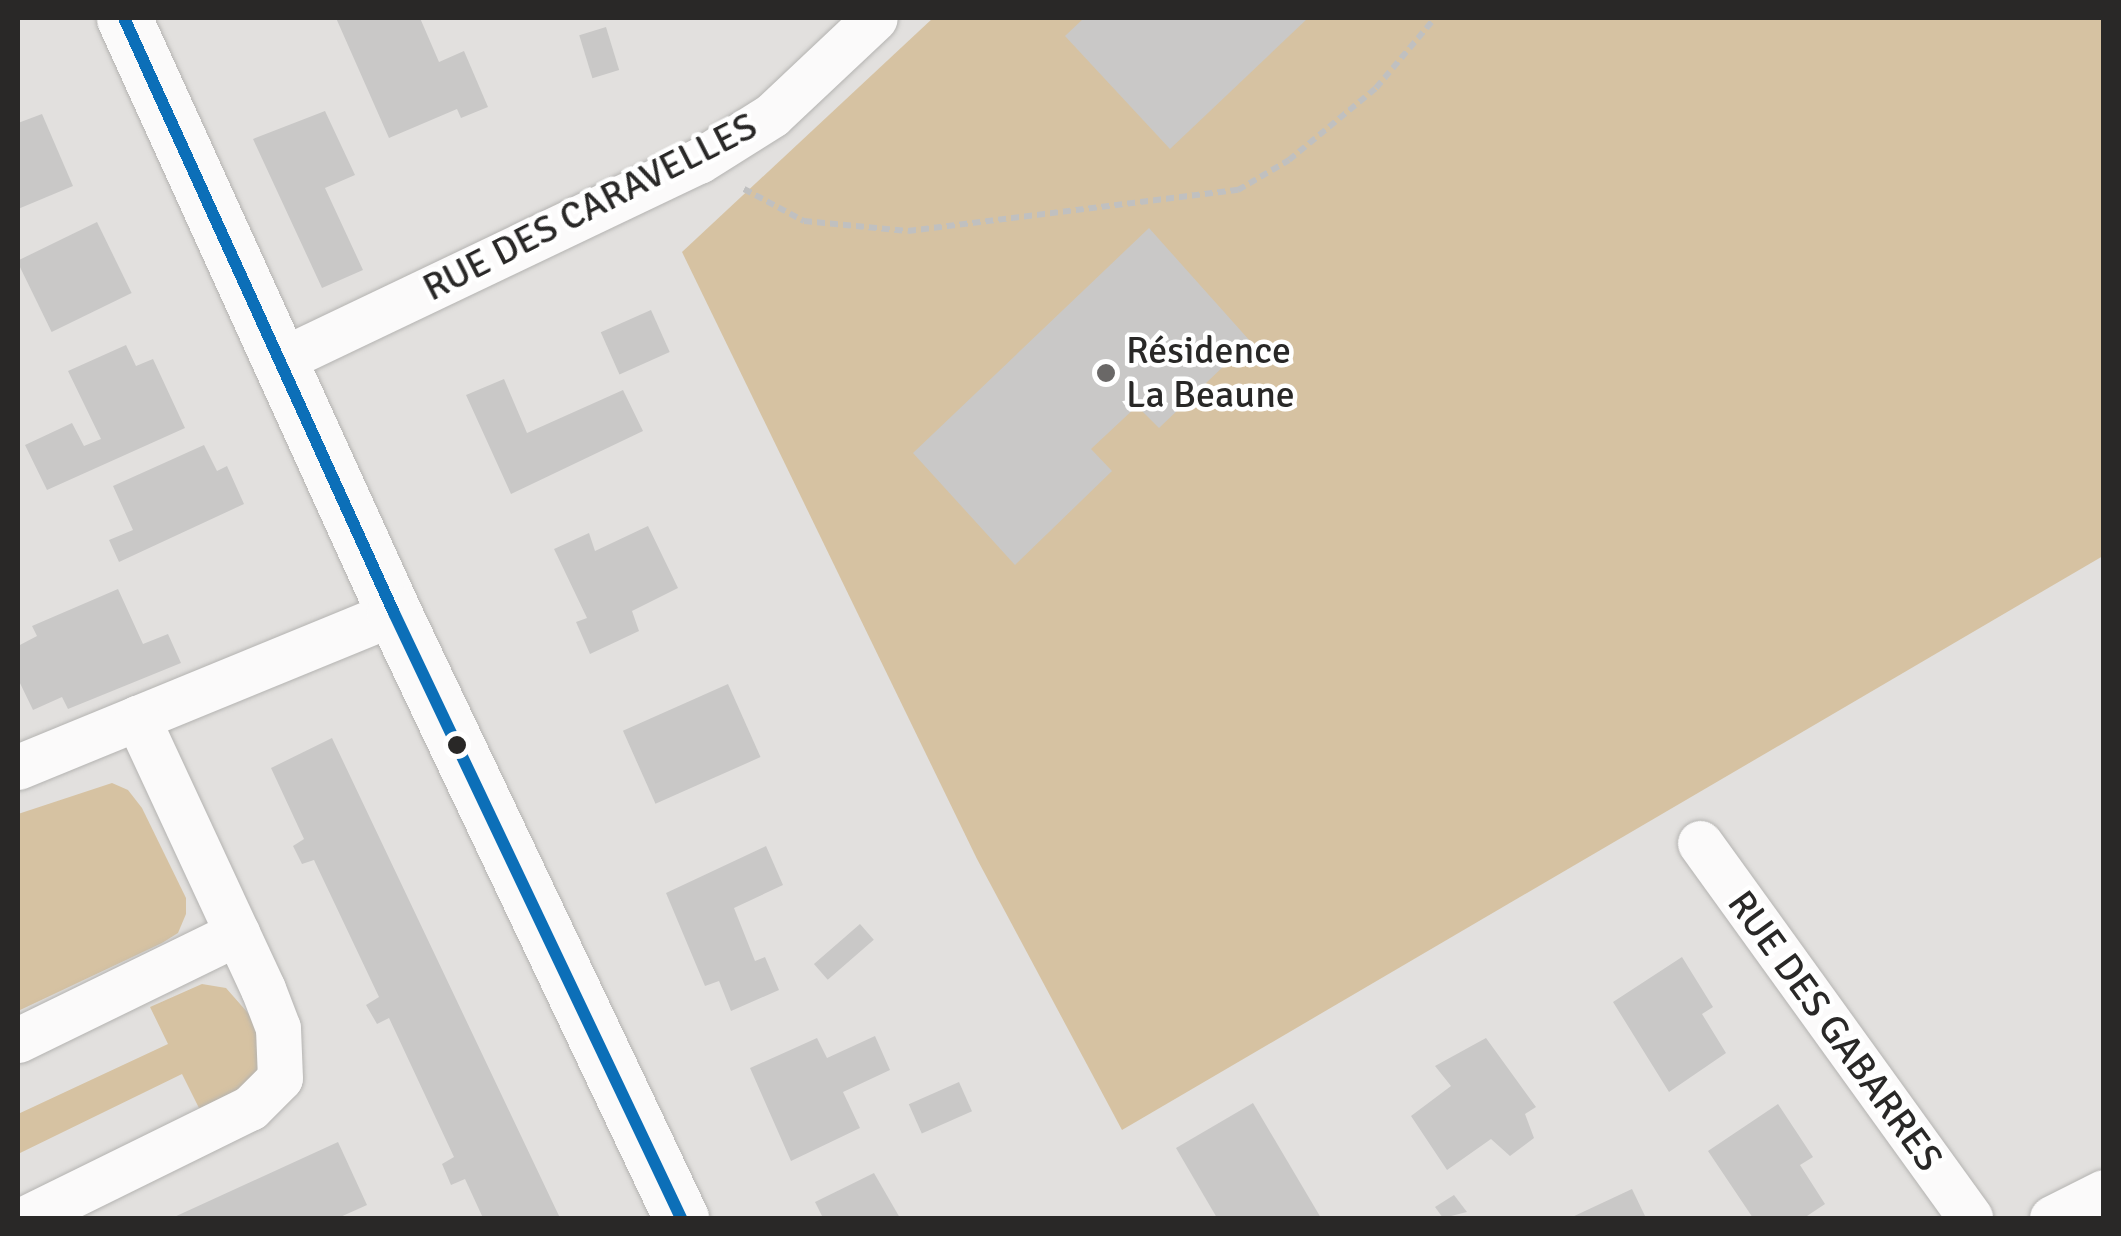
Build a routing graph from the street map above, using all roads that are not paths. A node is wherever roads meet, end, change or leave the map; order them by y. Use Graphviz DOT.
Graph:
graph roads {
  1 [pos="124,18"];
  2 [pos="874,18"];
  3 [pos="281,360"];
  4 [pos="394,613"];
  5 [pos="136,718"];
  6 [pos="18,767"];
  7 [pos="1700,843"];
  8 [pos="237,934"];
  9 [pos="18,1040"];
  10 [pos="2104,1192"];
  11 [pos="26,1218"];
  12 [pos="682,1218"];
  13 [pos="1970,1218"];
  14 [pos="2052,1218"];
  1 -- 3 [label="street"];
  2 -- 3 [label="street, RUE DES CARAVELLES"];
  3 -- 4 [label="street"];
  4 -- 5 [label="street"];
  4 -- 12 [label="street"];
  5 -- 6 [label="street"];
  5 -- 8 [label="street"];
  7 -- 13 [label="street, RUE DES GABARRES"];
  8 -- 9 [label="street"];
  8 -- 11 [label="street"];
  10 -- 14 [label="street"];
}
